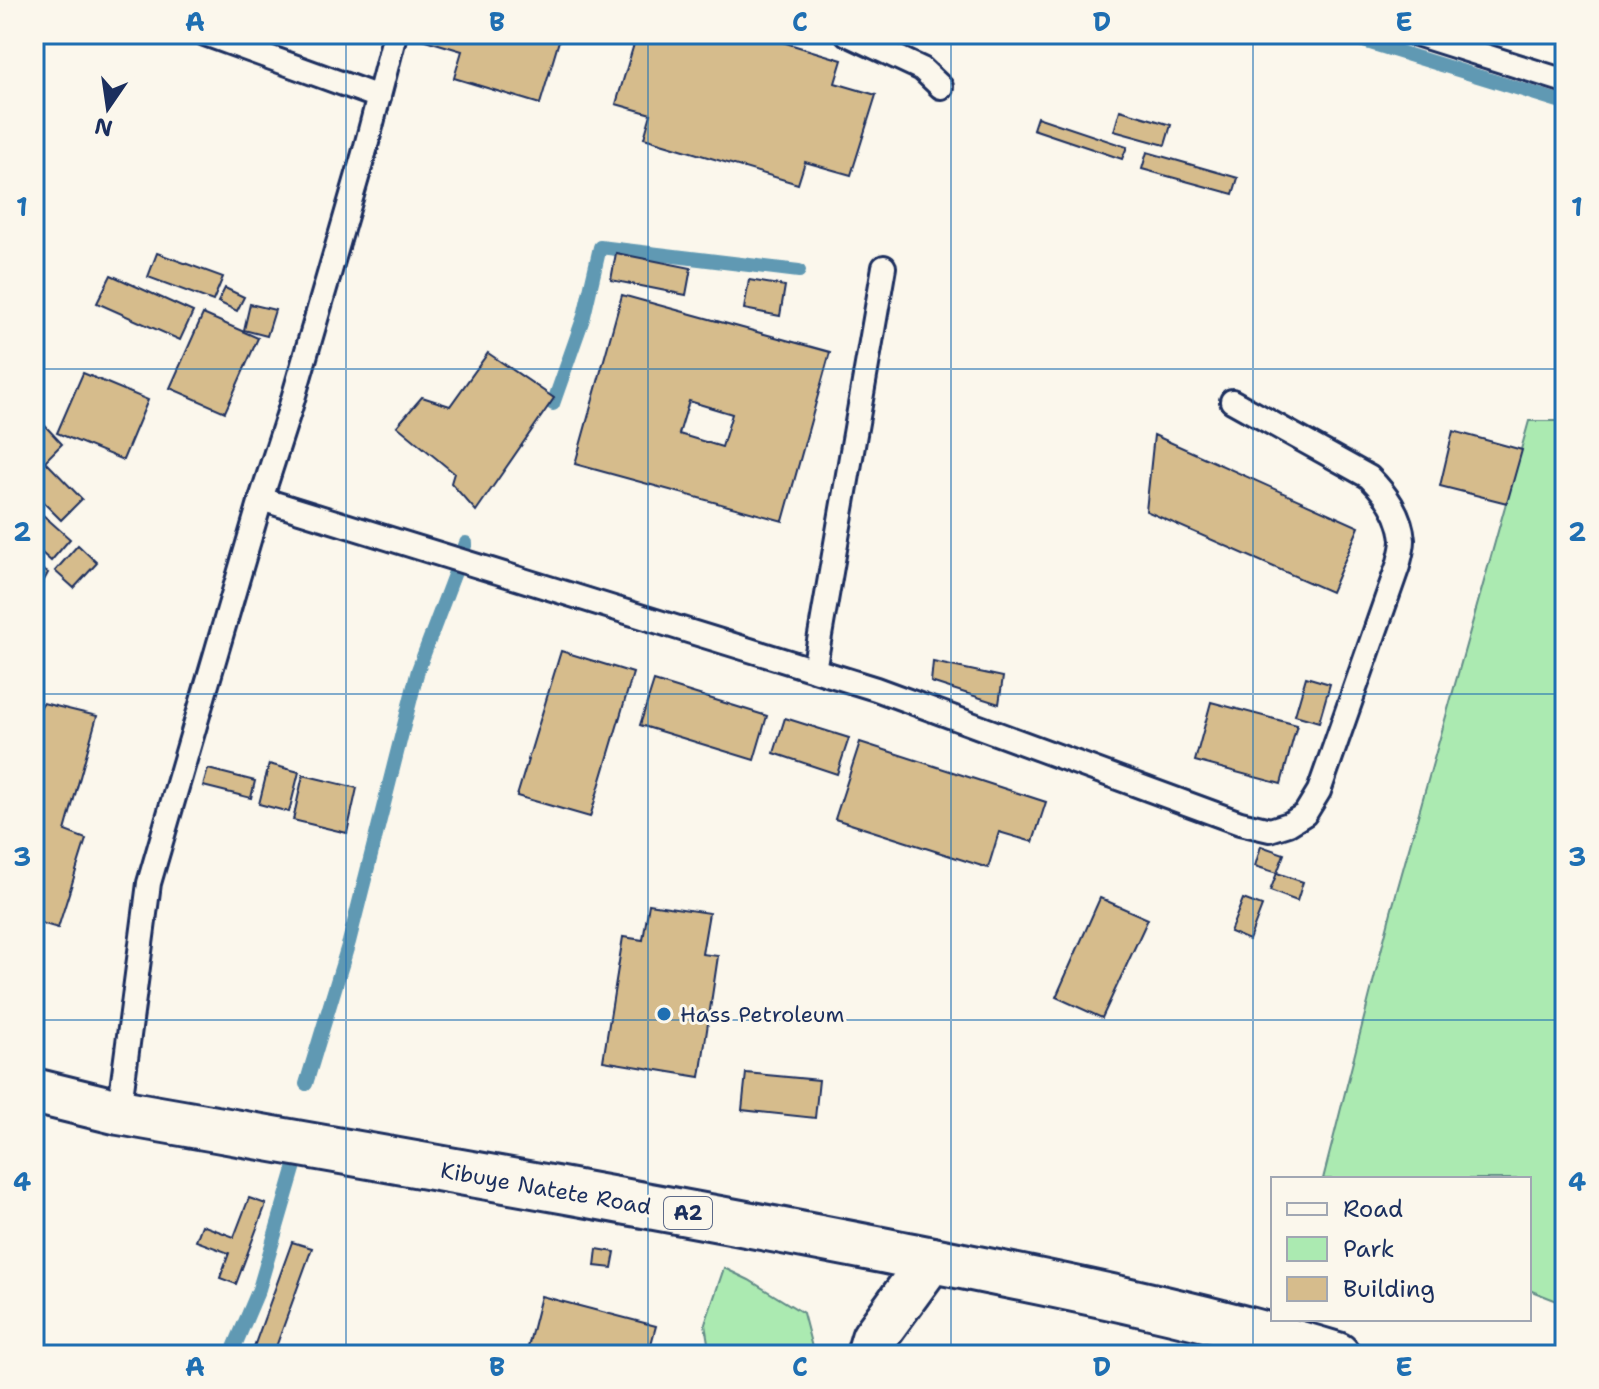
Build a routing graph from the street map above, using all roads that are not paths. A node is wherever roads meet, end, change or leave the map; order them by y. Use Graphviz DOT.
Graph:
graph roads {
  1 [pos="205,34"];
  2 [pos="395,34"];
  3 [pos="847,34"];
  4 [pos="1416,34"];
  5 [pos="1565,81"];
  6 [pos="941,87"];
  7 [pos="379,97"];
  8 [pos="884,267"];
  9 [pos="1232,401"];
  10 [pos="261,499"];
  11 [pos="814,670"];
  12 [pos="34,1091"];
  13 [pos="119,1112"];
  14 [pos="931,1260"];
  15 [pos="869,1355"];
  16 [pos="1337,1355"];
  1 -- 7 [label="lane"];
  2 -- 7 [label="lane"];
  3 -- 6 [label="lane"];
  4 -- 5 [label="lane"];
  7 -- 10 [label="lane"];
  8 -- 11 [label="lane"];
  9 -- 11 [label="lane"];
  10 -- 11 [label="lane"];
  10 -- 13 [label="lane"];
  12 -- 13 [label="main road, Kibuye Natete Road / A2"];
  13 -- 14 [label="main road, Kibuye Natete Road / A2"];
  14 -- 15 [label="main road"];
  14 -- 16 [label="main road, Kibuye Natete Road / A2"];
}
